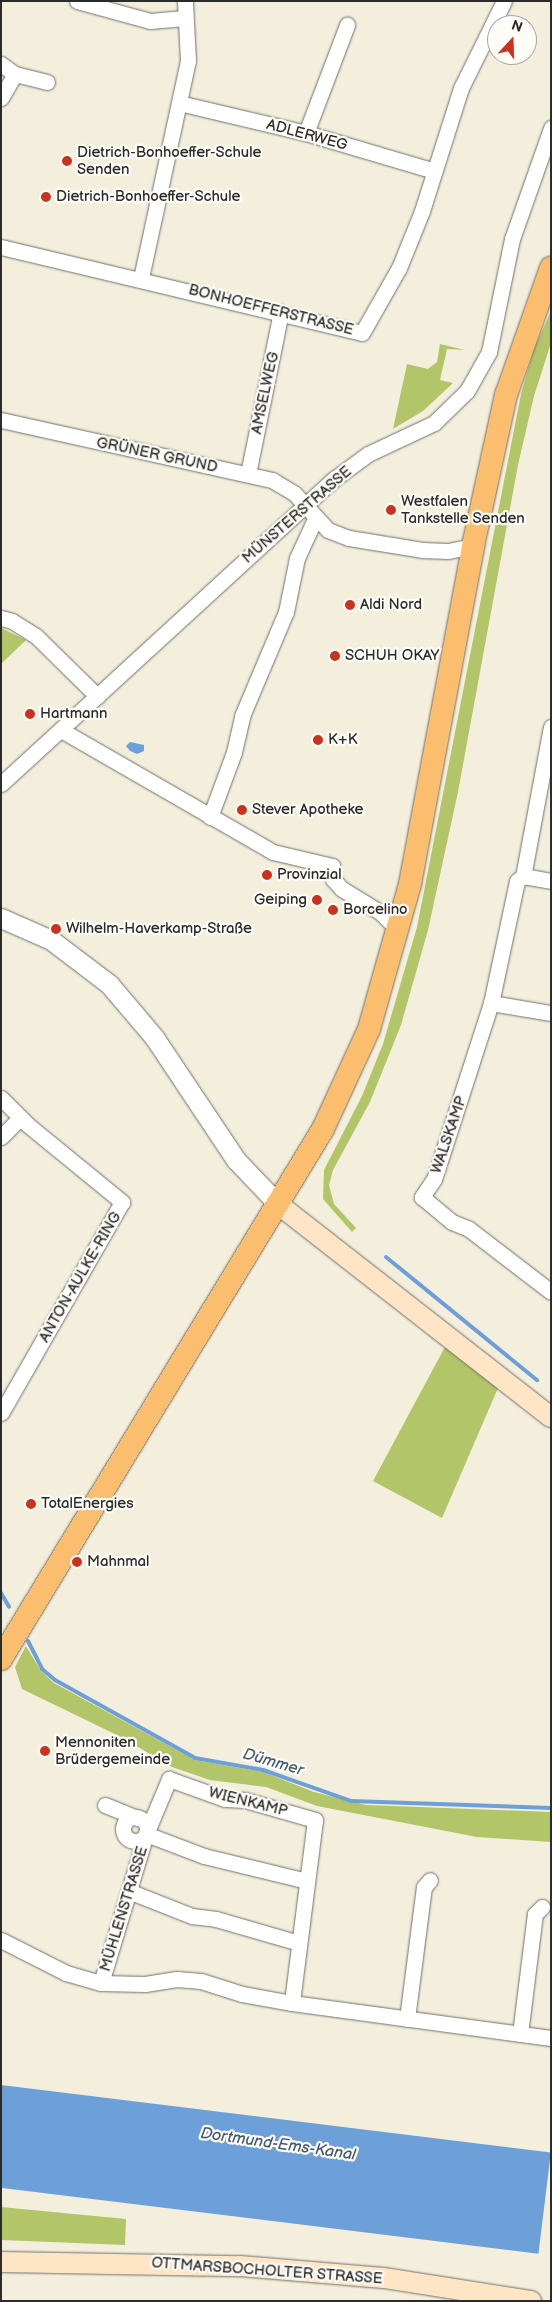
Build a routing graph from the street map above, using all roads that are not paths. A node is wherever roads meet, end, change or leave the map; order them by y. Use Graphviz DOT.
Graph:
graph roads {
  1 [pos="77,1"];
  2 [pos="186,1"];
  3 [pos="504,1"];
  4 [pos="185,18"];
  5 [pos="347,25"];
  6 [pos="1,64"];
  7 [pos="15,74"];
  8 [pos="47,82"];
  9 [pos="1,98"];
  10 [pos="179,103"];
  11 [pos="551,128"];
  12 [pos="306,132"];
  13 [pos="434,172"];
  14 [pos="1,247"];
  15 [pos="551,268"];
  16 [pos="140,278"];
  17 [pos="281,312"];
  18 [pos="1,420"];
  19 [pos="248,474"];
  20 [pos="305,505"];
  21 [pos="315,518"];
  22 [pos="473,546"];
  23 [pos="1,618"];
  24 [pos="97,696"];
  25 [pos="551,727"];
  26 [pos="61,730"];
  27 [pos="1,784"];
  28 [pos="210,817"];
  29 [pos="523,876"];
  30 [pos="551,881"];
  31 [pos="1,918"];
  32 [pos="398,930"];
  33 [pos="491,1003"];
  34 [pos="551,1013"];
  35 [pos="1,1098"];
  36 [pos="20,1118"];
  37 [pos="1,1136"];
  38 [pos="278,1204"];
  39 [pos="551,1292"];
  40 [pos="548,1410"];
  41 [pos="1,1413"];
  42 [pos="1,1659"];
  43 [pos="105,1805"];
  44 [pos="146,1834"];
  45 [pos="430,1880"];
  46 [pos="307,1881"];
  47 [pos="130,1892"];
  48 [pos="542,1906"];
  49 [pos="1,1940"];
  50 [pos="299,1943"];
  51 [pos="101,1983"];
  52 [pos="292,2003"];
  53 [pos="407,2019"];
  54 [pos="520,2034"];
  55 [pos="551,2038"];
  56 [pos="1,2262"];
  57 [pos="531,2301"];
  1 -- 4 [label="street"];
  2 -- 4 [label="street"];
  3 -- 13 [label="street, BONHOEFFERSTRASSE"];
  4 -- 10 [label="street"];
  5 -- 12 [label="street"];
  6 -- 7 [label="street"];
  7 -- 8 [label="street"];
  7 -- 9 [label="street"];
  10 -- 12 [label="street, ADLERWEG"];
  10 -- 16 [label="street"];
  11 -- 20 [label="street, MÜNSTERSTRASSE"];
  12 -- 13 [label="street, ADLERWEG"];
  13 -- 17 [label="street, BONHOEFFERSTRASSE"];
  14 -- 16 [label="street, BONHOEFFERSTRASSE"];
  15 -- 22 [label="main road"];
  16 -- 17 [label="street, BONHOEFFERSTRASSE"];
  17 -- 19 [label="street, AMSELWEG"];
  18 -- 19 [label="street, GRÜNER GRUND"];
  19 -- 20 [label="street, GRÜNER GRUND"];
  20 -- 21 [label="street, GRÜNER GRUND"];
  20 -- 24 [label="street, MÜNSTERSTRASSE"];
  21 -- 22 [label="street, GRÜNER GRUND"];
  21 -- 28 [label="street"];
  22 -- 32 [label="main road"];
  23 -- 24 [label="street"];
  24 -- 26 [label="street, MÜNSTERSTRASSE"];
  25 -- 29 [label="street, WALSKAMP"];
  26 -- 27 [label="street, MÜNSTERSTRASSE"];
  26 -- 28 [label="street"];
  28 -- 32 [label="street"];
  29 -- 30 [label="street"];
  29 -- 33 [label="street, WALSKAMP"];
  31 -- 38 [label="street"];
  32 -- 38 [label="main road"];
  33 -- 34 [label="street"];
  33 -- 39 [label="street, WALSKAMP"];
  35 -- 36 [label="street, ANTON-AULKE-RING"];
  36 -- 37 [label="street"];
  36 -- 41 [label="street, ANTON-AULKE-RING"];
  38 -- 40 [label="main road"];
  38 -- 42 [label="main road"];
  43 -- 44 [label="street"];
  44 -- 46 [label="street"];
  44 -- 46 [label="street, WIENKAMP"];
  44 -- 47 [label="street, MÜHLENSTRASSE"];
  45 -- 53 [label="street"];
  46 -- 50 [label="street, WIENKAMP"];
  47 -- 50 [label="street"];
  47 -- 51 [label="street, MÜHLENSTRASSE"];
  48 -- 54 [label="street"];
  49 -- 51 [label="street, MÜHLENSTRASSE"];
  50 -- 52 [label="street, WIENKAMP"];
  51 -- 52 [label="street, MÜHLENSTRASSE"];
  52 -- 53 [label="street"];
  53 -- 54 [label="street"];
  54 -- 55 [label="street"];
  56 -- 57 [label="main road, OTTMARSBOCHOLTER STRASSE"];
}
